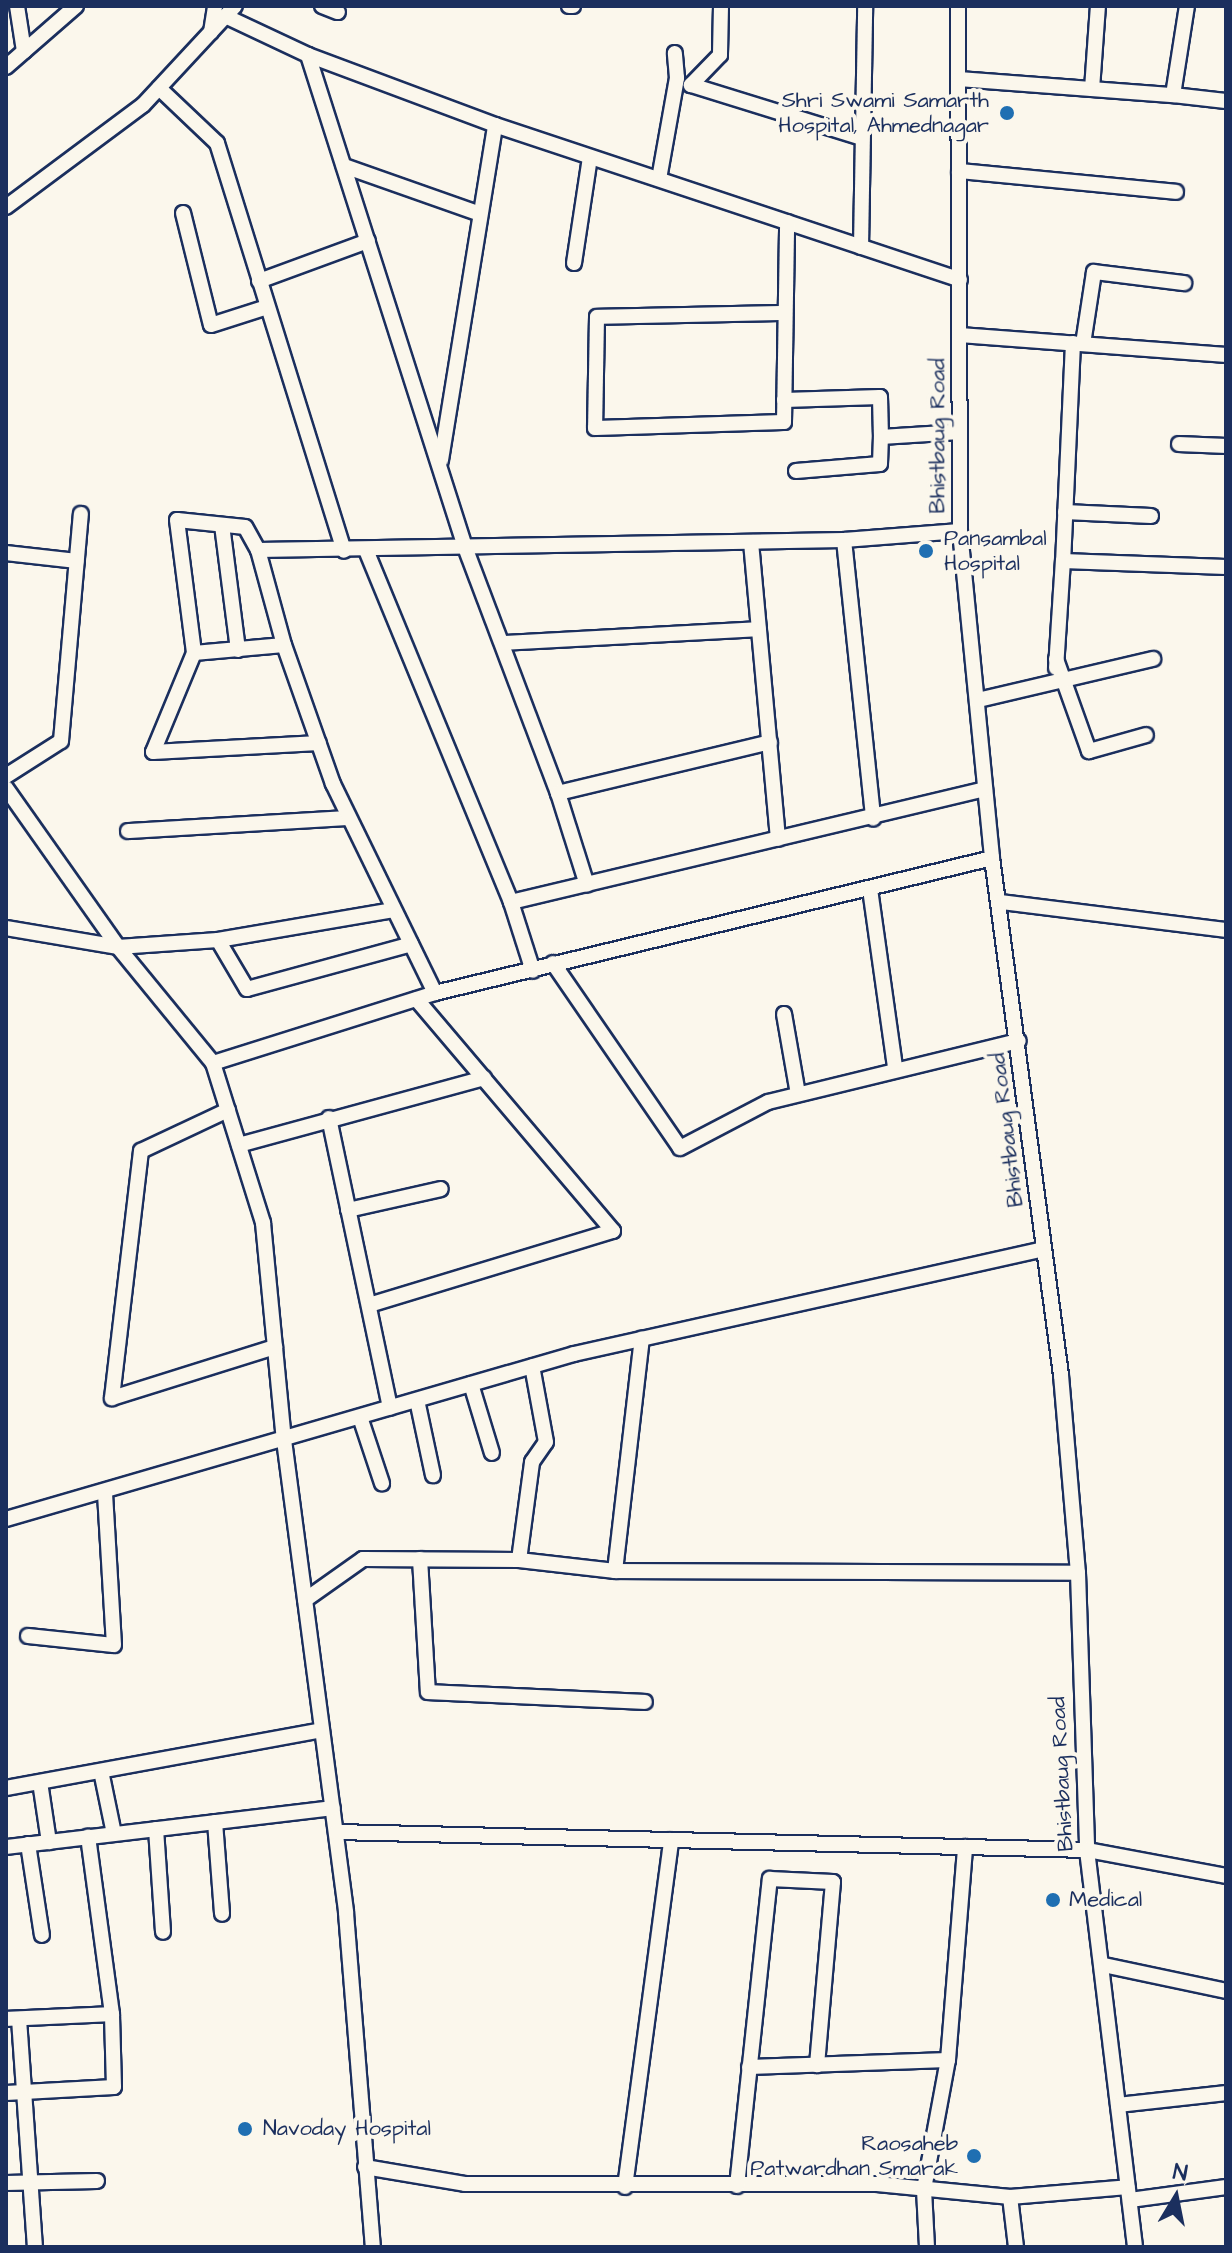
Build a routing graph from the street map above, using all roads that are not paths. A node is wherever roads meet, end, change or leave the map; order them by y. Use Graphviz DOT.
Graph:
graph roads {
  1 [pos="17,6"];
  2 [pos="76,6"];
  3 [pos="322,6"];
  4 [pos="721,6"];
  5 [pos="865,6"];
  6 [pos="958,6"];
  7 [pos="1098,6"];
  8 [pos="1187,6"];
  9 [pos="225,9"];
  10 [pos="338,12"];
  11 [pos="24,51"];
  12 [pos="675,53"];
  13 [pos="308,55"];
  14 [pos="6,67"];
  15 [pos="959,79"];
  16 [pos="684,81"];
  17 [pos="159,88"];
  18 [pos="1092,89"];
  19 [pos="1173,95"];
  20 [pos="1226,101"];
  21 [pos="495,125"];
  22 [pos="862,138"];
  23 [pos="590,157"];
  24 [pos="344,166"];
  25 [pos="959,171"];
  26 [pos="659,179"];
  27 [pos="1176,192"];
  28 [pos="6,207"];
  29 [pos="183,213"];
  30 [pos="480,214"];
  31 [pos="787,222"];
  32 [pos="368,241"];
  33 [pos="861,247"];
  34 [pos="574,263"];
  35 [pos="960,280"];
  36 [pos="259,281"];
  37 [pos="1184,283"];
  38 [pos="267,307"];
  39 [pos="785,313"];
  40 [pos="960,335"];
  41 [pos="1078,344"];
  42 [pos="1226,355"];
  43 [pos="784,400"];
  44 [pos="960,432"];
  45 [pos="881,437"];
  46 [pos="1179,444"];
  47 [pos="1226,446"];
  48 [pos="441,465"];
  49 [pos="796,471"];
  50 [pos="1065,512"];
  51 [pos="81,514"];
  52 [pos="1151,516"];
  53 [pos="222,525"];
  54 [pos="960,531"];
  55 [pos="844,540"];
  56 [pos="751,542"];
  57 [pos="465,547"];
  58 [pos="258,550"];
  59 [pos="366,550"];
  60 [pos="344,551"];
  61 [pos="6,553"];
  62 [pos="77,561"];
  63 [pos="1063,561"];
  64 [pos="1226,567"];
  65 [pos="759,629"];
  66 [pos="503,643"];
  67 [pos="284,645"];
  68 [pos="238,650"];
  69 [pos="194,653"];
  70 [pos="1153,659"];
  71 [pos="1061,681"];
  72 [pos="978,700"];
  73 [pos="1146,735"];
  74 [pos="770,742"];
  75 [pos="319,743"];
  76 [pos="6,776"];
  77 [pos="6,788"];
  78 [pos="985,789"];
  79 [pos="558,793"];
  80 [pos="349,818"];
  81 [pos="873,818"];
  82 [pos="128,831"];
  83 [pos="778,839"];
  84 [pos="992,858"];
  85 [pos="587,885"];
  86 [pos="870,889"];
  87 [pos="511,902"];
  88 [pos="1001,902"];
  89 [pos="393,910"];
  90 [pos="6,928"];
  91 [pos="1226,930"];
  92 [pos="218,940"];
  93 [pos="411,944"];
  94 [pos="118,947"];
  95 [pos="553,963"];
  96 [pos="533,971"];
  97 [pos="435,993"];
  98 [pos="416,999"];
  99 [pos="784,1014"];
  100 [pos="1019,1041"];
  101 [pos="213,1063"];
  102 [pos="895,1068"];
  103 [pos="484,1078"];
  104 [pos="798,1094"];
  105 [pos="228,1110"];
  106 [pos="329,1118"];
  107 [pos="239,1145"];
  108 [pos="441,1189"];
  109 [pos="348,1210"];
  110 [pos="1043,1249"];
  111 [pos="369,1305"];
  112 [pos="642,1339"];
  113 [pos="275,1347"];
  114 [pos="532,1366"];
  115 [pos="471,1384"];
  116 [pos="417,1400"];
  117 [pos="390,1408"];
  118 [pos="360,1417"];
  119 [pos="284,1440"];
  120 [pos="492,1453"];
  121 [pos="433,1475"];
  122 [pos="382,1483"];
  123 [pos="105,1492"];
  124 [pos="6,1519"];
  125 [pos="420,1559"];
  126 [pos="519,1560"];
  127 [pos="615,1571"];
  128 [pos="1078,1573"];
  129 [pos="305,1600"];
  130 [pos="28,1636"];
  131 [pos="645,1702"];
  132 [pos="322,1730"];
  133 [pos="101,1771"];
  134 [pos="40,1782"];
  135 [pos="6,1788"];
  136 [pos="333,1808"];
  137 [pos="215,1822"];
  138 [pos="156,1829"];
  139 [pos="336,1832"];
  140 [pos="114,1834"];
  141 [pos="88,1837"];
  142 [pos="671,1840"];
  143 [pos="49,1842"];
  144 [pos="28,1844"];
  145 [pos="6,1847"];
  146 [pos="965,1847"];
  147 [pos="1087,1850"];
  148 [pos="1226,1876"];
  149 [pos="222,1914"];
  150 [pos="163,1932"];
  151 [pos="42,1935"];
  152 [pos="1104,1965"];
  153 [pos="1226,1991"];
  154 [pos="112,2014"];
  155 [pos="12,2019"];
  156 [pos="948,2060"];
  157 [pos="817,2065"];
  158 [pos="749,2067"];
  159 [pos="6,2093"];
  160 [pos="25,2093"];
  161 [pos="1226,2093"];
  162 [pos="1118,2105"];
  163 [pos="365,2167"];
  164 [pos="97,2181"];
  165 [pos="6,2183"];
  166 [pos="28,2184"];
  167 [pos="737,2186"];
  168 [pos="625,2187"];
  169 [pos="1226,2187"];
  170 [pos="924,2189"];
  171 [pos="1129,2193"];
  172 [pos="1010,2197"];
  173 [pos="35,2247"];
  174 [pos="373,2247"];
  175 [pos="927,2247"];
  176 [pos="1016,2247"];
  177 [pos="1135,2247"];
  1 -- 11 [label="street"];
  2 -- 11 [label="street"];
  3 -- 10 [label="street"];
  4 -- 16 [label="street"];
  5 -- 22 [label="street"];
  6 -- 15 [label="street, Bhistbaug Road"];
  7 -- 18 [label="street"];
  8 -- 19 [label="street"];
  9 -- 13 [label="street"];
  9 -- 17 [label="street"];
  11 -- 14 [label="street"];
  12 -- 16 [label="street"];
  13 -- 21 [label="street"];
  13 -- 24 [label="street"];
  15 -- 18 [label="street"];
  15 -- 25 [label="street, Bhistbaug Road"];
  16 -- 22 [label="street"];
  16 -- 26 [label="street"];
  17 -- 28 [label="street"];
  17 -- 36 [label="street"];
  18 -- 19 [label="street"];
  19 -- 20 [label="street"];
  21 -- 23 [label="street"];
  21 -- 30 [label="street"];
  22 -- 33 [label="street"];
  23 -- 26 [label="street"];
  23 -- 34 [label="street"];
  24 -- 30 [label="street"];
  24 -- 32 [label="street"];
  25 -- 27 [label="street"];
  25 -- 35 [label="street, Bhistbaug Road"];
  26 -- 31 [label="street"];
  29 -- 38 [label="street"];
  30 -- 48 [label="street"];
  31 -- 33 [label="street"];
  31 -- 39 [label="street"];
  32 -- 36 [label="street"];
  32 -- 48 [label="street"];
  33 -- 35 [label="street"];
  35 -- 40 [label="street, Bhistbaug Road"];
  36 -- 38 [label="street"];
  37 -- 41 [label="street"];
  38 -- 60 [label="street"];
  39 -- 43 [label="street"];
  39 -- 43 [label="street"];
  40 -- 41 [label="street"];
  40 -- 44 [label="street, Bhistbaug Road"];
  41 -- 42 [label="street"];
  41 -- 50 [label="street"];
  43 -- 45 [label="street"];
  44 -- 45 [label="street"];
  44 -- 54 [label="street, Bhistbaug Road"];
  45 -- 49 [label="street"];
  46 -- 47 [label="street"];
  48 -- 57 [label="street"];
  50 -- 52 [label="street"];
  50 -- 63 [label="street"];
  51 -- 62 [label="street"];
  53 -- 58 [label="street"];
  53 -- 68 [label="street"];
  53 -- 69 [label="street"];
  54 -- 55 [label="street"];
  54 -- 72 [label="street, Bhistbaug Road"];
  55 -- 56 [label="street"];
  55 -- 81 [label="street"];
  56 -- 57 [label="street"];
  56 -- 65 [label="street"];
  57 -- 59 [label="street"];
  57 -- 66 [label="street"];
  58 -- 60 [label="street"];
  58 -- 67 [label="street"];
  59 -- 60 [label="street"];
  59 -- 87 [label="street"];
  61 -- 62 [label="street"];
  62 -- 76 [label="street"];
  63 -- 64 [label="street"];
  63 -- 71 [label="street"];
  65 -- 66 [label="street"];
  65 -- 74 [label="street"];
  66 -- 79 [label="street"];
  67 -- 68 [label="street"];
  67 -- 75 [label="street"];
  68 -- 69 [label="street"];
  69 -- 75 [label="street"];
  70 -- 71 [label="street"];
  71 -- 72 [label="street"];
  71 -- 73 [label="street"];
  72 -- 78 [label="street, Bhistbaug Road"];
  74 -- 79 [label="street"];
  74 -- 83 [label="street"];
  75 -- 80 [label="street"];
  77 -- 94 [label="street"];
  78 -- 81 [label="street"];
  78 -- 84 [label="street, Bhistbaug Road"];
  79 -- 85 [label="street"];
  80 -- 82 [label="street"];
  80 -- 89 [label="street"];
  81 -- 83 [label="street"];
  83 -- 85 [label="street"];
  84 -- 86 [label="street"];
  84 -- 88 [label="street, Bhistbaug Road"];
  85 -- 87 [label="street"];
  86 -- 95 [label="street"];
  86 -- 102 [label="street"];
  87 -- 96 [label="street"];
  88 -- 91 [label="street"];
  88 -- 100 [label="street, Bhistbaug Road"];
  89 -- 92 [label="street"];
  89 -- 93 [label="street"];
  90 -- 94 [label="street"];
  92 -- 93 [label="street"];
  92 -- 94 [label="street"];
  93 -- 97 [label="street"];
  94 -- 101 [label="street"];
  95 -- 96 [label="street"];
  95 -- 104 [label="street"];
  96 -- 97 [label="street"];
  97 -- 98 [label="street"];
  98 -- 101 [label="street"];
  98 -- 103 [label="street"];
  99 -- 104 [label="street"];
  100 -- 102 [label="street"];
  100 -- 110 [label="street, Bhistbaug Road"];
  101 -- 105 [label="street"];
  102 -- 104 [label="street"];
  103 -- 106 [label="street"];
  103 -- 111 [label="street"];
  105 -- 107 [label="street"];
  105 -- 113 [label="street"];
  106 -- 107 [label="street"];
  106 -- 109 [label="street"];
  107 -- 113 [label="street"];
  108 -- 109 [label="street"];
  109 -- 111 [label="street"];
  110 -- 112 [label="street"];
  110 -- 128 [label="street, Bhistbaug Road"];
  111 -- 117 [label="street"];
  112 -- 114 [label="street"];
  112 -- 127 [label="street"];
  113 -- 119 [label="street"];
  114 -- 115 [label="street"];
  114 -- 126 [label="street"];
  115 -- 116 [label="street"];
  115 -- 120 [label="street"];
  116 -- 117 [label="street"];
  116 -- 121 [label="street"];
  117 -- 118 [label="street"];
  118 -- 119 [label="street"];
  118 -- 122 [label="street"];
  119 -- 123 [label="street"];
  119 -- 129 [label="street"];
  123 -- 124 [label="street"];
  123 -- 130 [label="street"];
  125 -- 126 [label="street"];
  125 -- 129 [label="street"];
  125 -- 131 [label="street"];
  126 -- 127 [label="street"];
  127 -- 128 [label="street"];
  128 -- 147 [label="street, Bhistbaug Road"];
  129 -- 132 [label="street"];
  132 -- 133 [label="street"];
  132 -- 136 [label="street"];
  133 -- 134 [label="street"];
  133 -- 140 [label="street"];
  134 -- 135 [label="street"];
  134 -- 143 [label="street"];
  136 -- 137 [label="street"];
  136 -- 139 [label="street"];
  137 -- 138 [label="street"];
  137 -- 149 [label="street"];
  138 -- 140 [label="street"];
  138 -- 150 [label="street"];
  139 -- 142 [label="street"];
  139 -- 163 [label="street"];
  140 -- 141 [label="street"];
  141 -- 143 [label="street"];
  141 -- 154 [label="street"];
  142 -- 146 [label="street"];
  142 -- 168 [label="street"];
  143 -- 144 [label="street"];
  144 -- 145 [label="street"];
  144 -- 151 [label="street"];
  146 -- 147 [label="street"];
  146 -- 156 [label="street"];
  147 -- 148 [label="street"];
  147 -- 152 [label="street, Bhistbaug Road"];
  152 -- 153 [label="street"];
  152 -- 162 [label="street, Bhistbaug Road"];
  154 -- 155 [label="street"];
  154 -- 160 [label="street"];
  155 -- 160 [label="street"];
  156 -- 157 [label="street"];
  156 -- 170 [label="street"];
  157 -- 158 [label="street"];
  157 -- 158 [label="street"];
  158 -- 167 [label="street"];
  159 -- 160 [label="street"];
  160 -- 166 [label="street"];
  161 -- 162 [label="street"];
  162 -- 171 [label="street, Bhistbaug Road"];
  163 -- 168 [label="street"];
  163 -- 174 [label="street"];
  164 -- 166 [label="street"];
  165 -- 166 [label="street"];
  166 -- 173 [label="street"];
  167 -- 168 [label="street"];
  167 -- 170 [label="street"];
  169 -- 171 [label="street"];
  170 -- 172 [label="street"];
  170 -- 175 [label="street"];
  171 -- 172 [label="street"];
  171 -- 177 [label="street, Bhistbaug Road"];
  172 -- 176 [label="street"];
}
